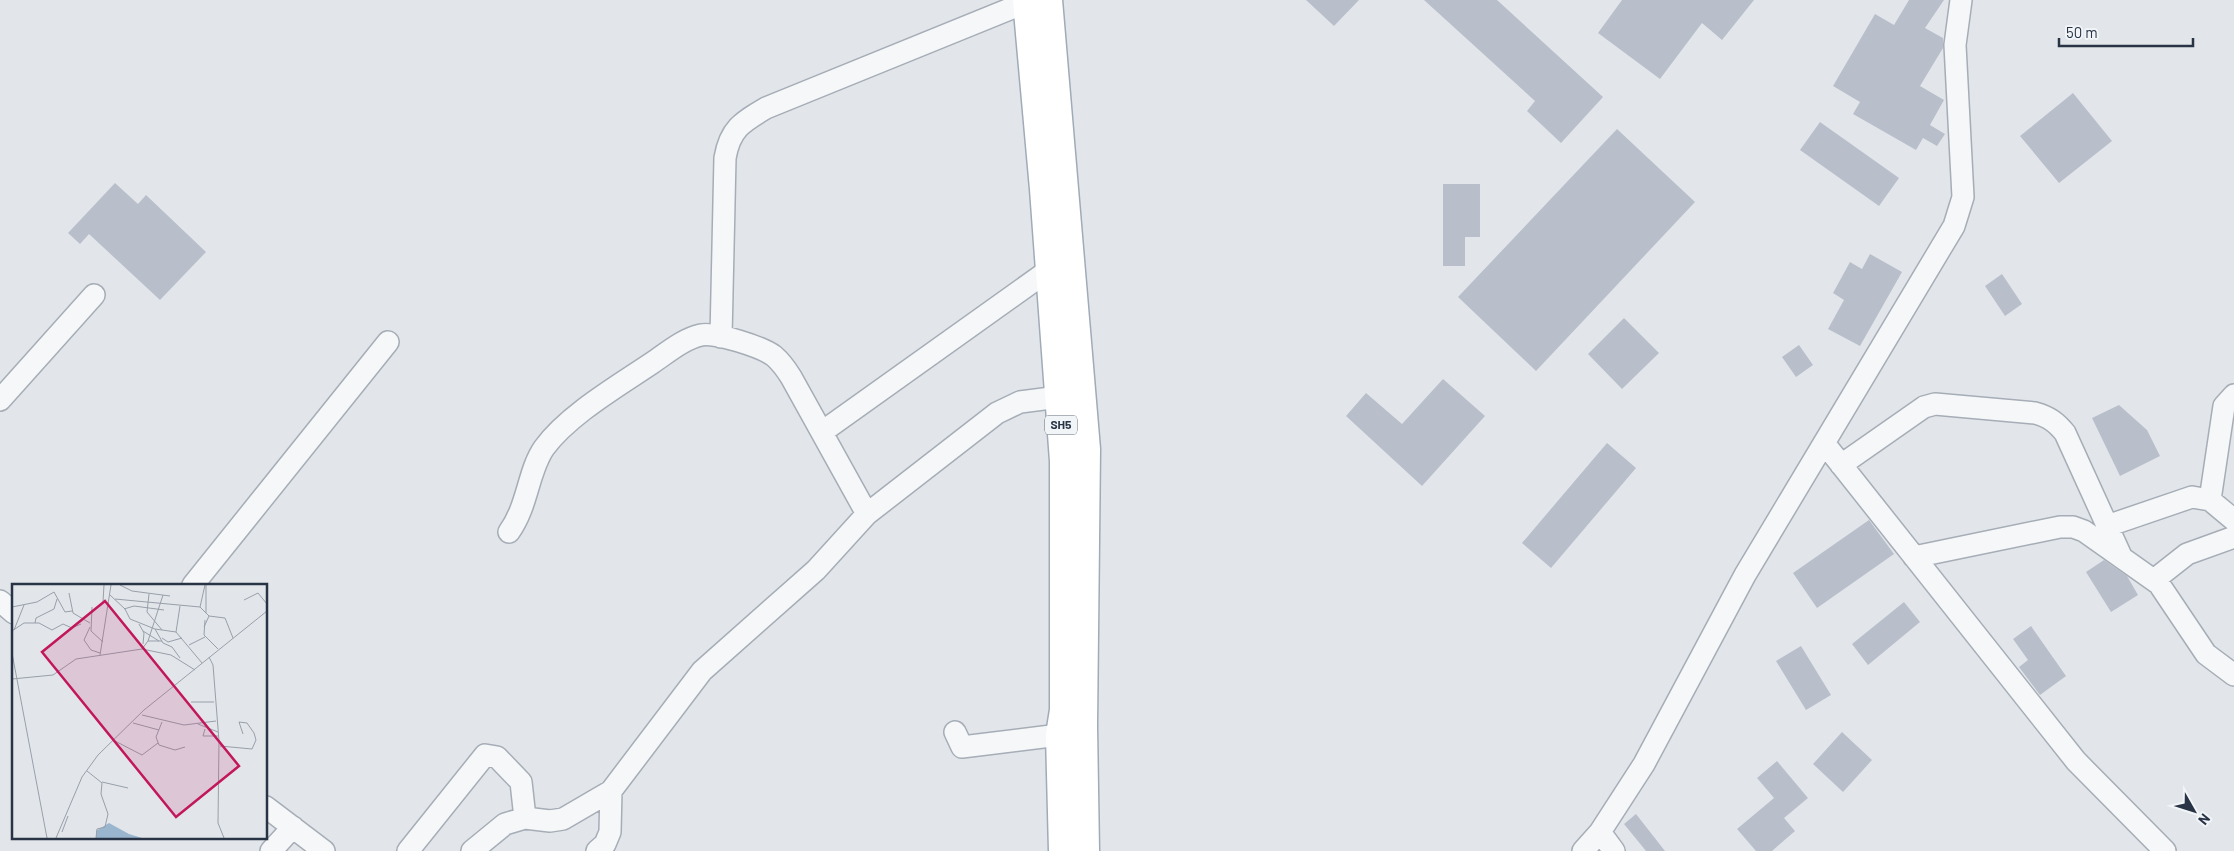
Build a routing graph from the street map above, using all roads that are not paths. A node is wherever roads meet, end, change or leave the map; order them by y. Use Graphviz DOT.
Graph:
graph roads {
  1 [pos="1961,0"];
  2 [pos="1034,1"];
  3 [pos="1050,270"];
  4 [pos="94,295"];
  5 [pos="720,337"];
  6 [pos="388,342"];
  7 [pos="2234,395"];
  8 [pos="1058,398"];
  9 [pos="0,400"];
  10 [pos="822,432"];
  11 [pos="1824,443"];
  12 [pos="1841,465"];
  13 [pos="2210,500"];
  14 [pos="867,514"];
  15 [pos="2234,520"];
  16 [pos="2107,526"];
  17 [pos="509,532"];
  18 [pos="2234,537"];
  19 [pos="2121,556"];
  20 [pos="1914,557"];
  21 [pos="2154,580"];
  22 [pos="194,584"];
  23 [pos="0,601"];
  24 [pos="12,611"];
  25 [pos="2234,675"];
  26 [pos="954,732"];
  27 [pos="1059,735"];
  28 [pos="612,791"];
  29 [pos="268,808"];
  30 [pos="524,818"];
  31 [pos="293,827"];
  32 [pos="1600,832"];
  33 [pos="483,847"];
  34 [pos="271,851"];
  35 [pos="324,851"];
  36 [pos="408,851"];
  37 [pos="597,851"];
  38 [pos="1062,851"];
  39 [pos="1086,851"];
  40 [pos="1583,851"];
  41 [pos="1614,851"];
  42 [pos="2165,851"];
  1 -- 11 [label="street"];
  2 -- 3 [label="main road, SH5"];
  2 -- 5 [label="street"];
  2 -- 39 [label="main road, SH5"];
  3 -- 8 [label="main road, SH5"];
  3 -- 10 [label="street"];
  4 -- 9 [label="street"];
  5 -- 10 [label="street"];
  5 -- 17 [label="street"];
  6 -- 22 [label="street"];
  7 -- 13 [label="street"];
  8 -- 14 [label="street"];
  8 -- 27 [label="main road, SH5"];
  10 -- 14 [label="street"];
  11 -- 12 [label="street"];
  11 -- 32 [label="street"];
  12 -- 16 [label="street"];
  12 -- 20 [label="street"];
  13 -- 15 [label="street"];
  13 -- 16 [label="street"];
  14 -- 28 [label="street"];
  16 -- 19 [label="street"];
  18 -- 21 [label="street"];
  19 -- 20 [label="street"];
  19 -- 21 [label="street"];
  20 -- 42 [label="street"];
  21 -- 25 [label="street"];
  23 -- 24 [label="street"];
  26 -- 27 [label="street"];
  27 -- 38 [label="main road, SH5"];
  28 -- 30 [label="street"];
  28 -- 37 [label="street"];
  29 -- 31 [label="street"];
  30 -- 33 [label="street"];
  30 -- 36 [label="street"];
  31 -- 34 [label="street"];
  31 -- 35 [label="street"];
  32 -- 40 [label="street"];
  32 -- 41 [label="street"];
}
